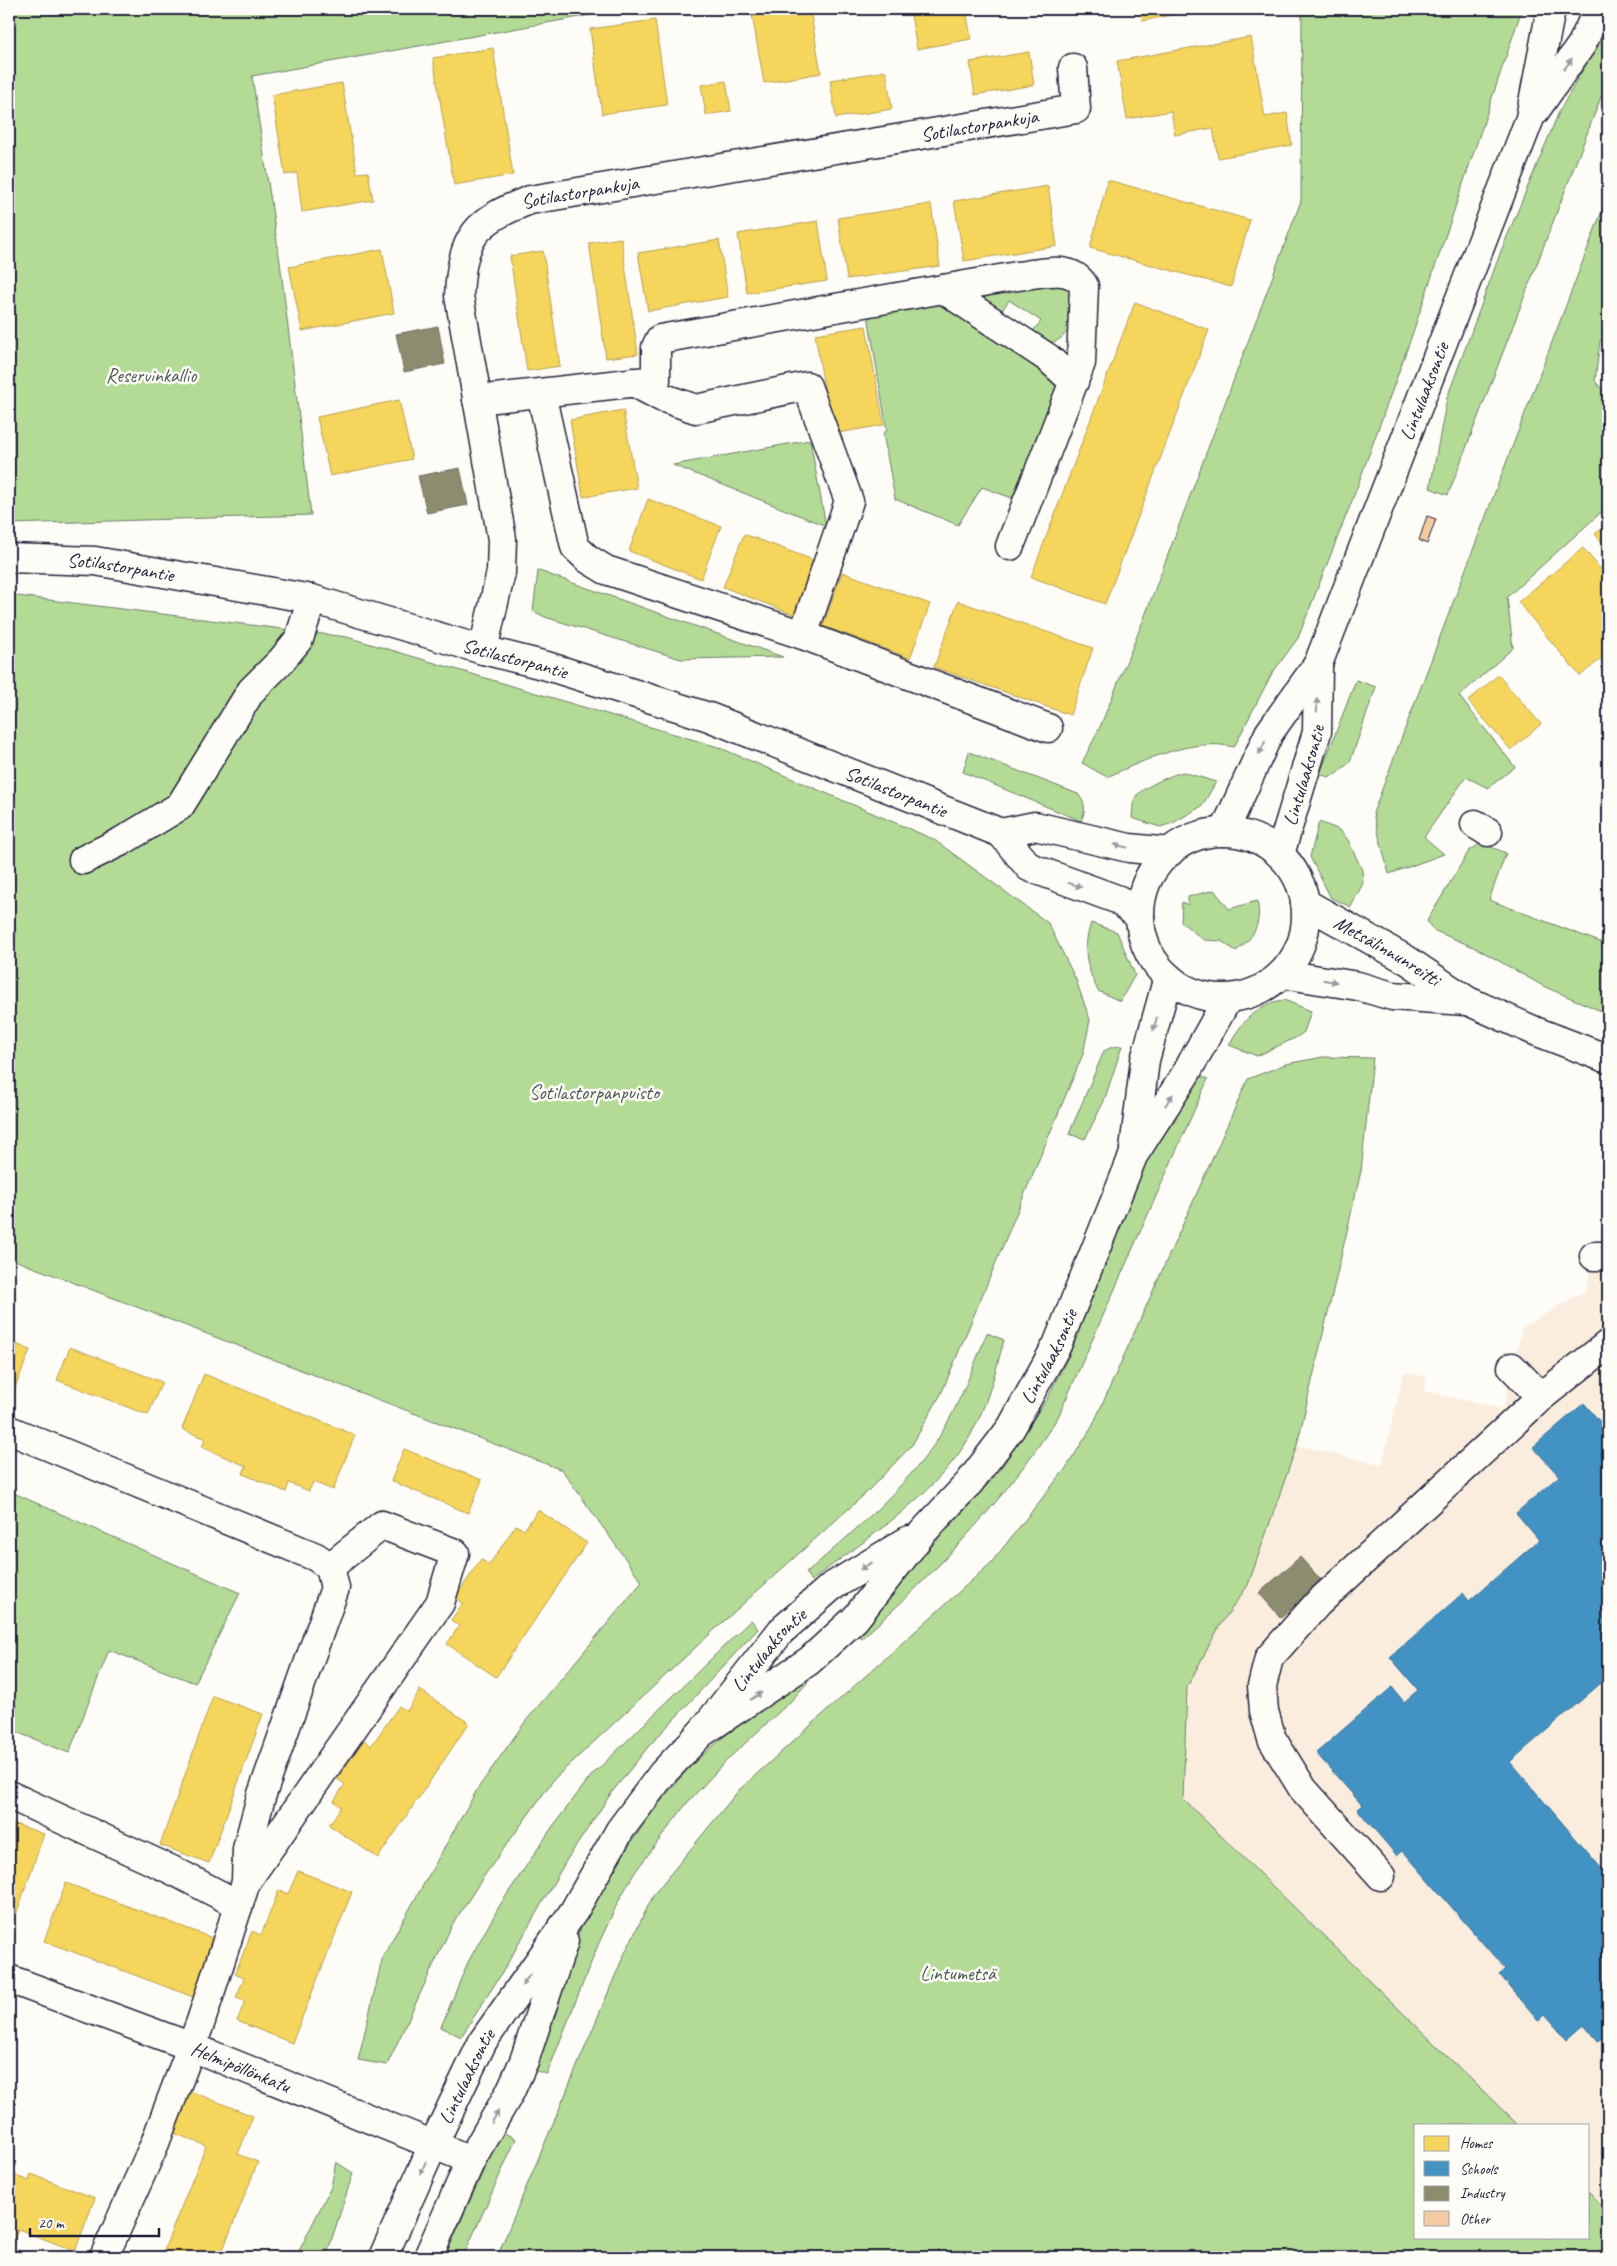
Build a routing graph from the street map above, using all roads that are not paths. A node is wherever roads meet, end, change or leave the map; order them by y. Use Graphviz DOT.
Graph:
graph roads {
  1 [pos="1552,9"];
  2 [pos="1598,9"];
  3 [pos="1073,68"];
  4 [pos="1530,118"];
  5 [pos="943,289"];
  6 [pos="633,382"];
  7 [pos="1074,382"];
  8 [pos="541,393"];
  9 [pos="477,400"];
  10 [pos="1010,546"];
  11 [pos="9,558"];
  12 [pos="312,599"];
  13 [pos="803,635"];
  14 [pos="483,650"];
  15 [pos="1318,664"];
  16 [pos="1048,728"];
  17 [pos="1224,832"];
  18 [pos="1001,833"];
  19 [pos="1170,852"];
  20 [pos="1280,854"];
  21 [pos="83,860"];
  22 [pos="1305,903"];
  23 [pos="1140,917"];
  24 [pos="1282,974"];
  25 [pos="1168,977"];
  26 [pos="1228,998"];
  27 [pos="1468,1001"];
  28 [pos="1608,1060"];
  29 [pos="1133,1156"];
  30 [pos="1608,1344"];
  31 [pos="1512,1367"];
  32 [pos="1541,1397"];
  33 [pos="9,1430"];
  34 [pos="923,1532"];
  35 [pos="330,1567"];
  36 [pos="701,1733"];
  37 [pos="9,1795"];
  38 [pos="1381,1876"];
  39 [pos="242,1894"];
  40 [pos="574,1911"];
  41 [pos="9,1979"];
  42 [pos="192,2047"];
  43 [pos="434,2143"];
  44 [pos="471,2160"];
  45 [pos="104,2257"];
  46 [pos="383,2257"];
  47 [pos="428,2257"];
  1 -- 4 [label="street, Lintulaaksontie"];
  4 -- 2 [label="street, Lintulaaksontie, one-way"];
  3 -- 9 [label="street, Sotilastorpankuja"];
  4 -- 15 [label="street, Lintulaaksontie"];
  5 -- 6 [label="street"];
  5 -- 7 [label="street"];
  5 -- 7 [label="street"];
  6 -- 8 [label="street"];
  6 -- 13 [label="street"];
  7 -- 10 [label="street"];
  8 -- 9 [label="street"];
  8 -- 13 [label="street"];
  9 -- 14 [label="street, Sotilastorpankuja"];
  11 -- 12 [label="street, Sotilastorpantie"];
  12 -- 14 [label="street, Sotilastorpantie"];
  12 -- 21 [label="street"];
  13 -- 16 [label="street"];
  14 -- 18 [label="street, Sotilastorpantie"];
  15 -- 17 [label="street, Lintulaaksontie, one-way"];
  20 -- 15 [label="street, Lintulaaksontie, one-way"];
  17 -- 19 [label="street"];
  17 -- 20 [label="street"];
  19 -- 18 [label="street, one-way"];
  18 -- 23 [label="street, Sotilastorpantie, one-way"];
  19 -- 23 [label="street"];
  20 -- 22 [label="street"];
  22 -- 24 [label="street"];
  22 -- 27 [label="street, Metsälinnunreitti"];
  23 -- 25 [label="street"];
  24 -- 26 [label="street"];
  24 -- 27 [label="street, Metsälinnunreitti, one-way"];
  25 -- 26 [label="street"];
  25 -- 29 [label="street, Lintulaaksontie, one-way"];
  29 -- 26 [label="street, Lintulaaksontie, one-way"];
  27 -- 28 [label="street, Metsälinnunreitti"];
  29 -- 34 [label="street, Lintulaaksontie"];
  30 -- 32 [label="street"];
  31 -- 32 [label="street"];
  32 -- 38 [label="street"];
  33 -- 35 [label="street"];
  36 -- 34 [label="street, Lintulaaksontie, one-way"];
  34 -- 36 [label="street, Lintulaaksontie, one-way"];
  35 -- 39 [label="street"];
  35 -- 39 [label="street"];
  36 -- 40 [label="street, Lintulaaksontie"];
  37 -- 39 [label="street"];
  39 -- 42 [label="street"];
  40 -- 43 [label="street, Lintulaaksontie, one-way"];
  44 -- 40 [label="street, Lintulaaksontie, one-way"];
  41 -- 42 [label="street, Helmipöllönkatu"];
  42 -- 43 [label="street, Helmipöllönkatu"];
  42 -- 45 [label="street"];
  43 -- 44 [label="street, Helmipöllönkatu"];
  43 -- 46 [label="street, Lintulaaksontie, one-way"];
  44 -- 47 [label="street, Lintulaaksontie"];
}
